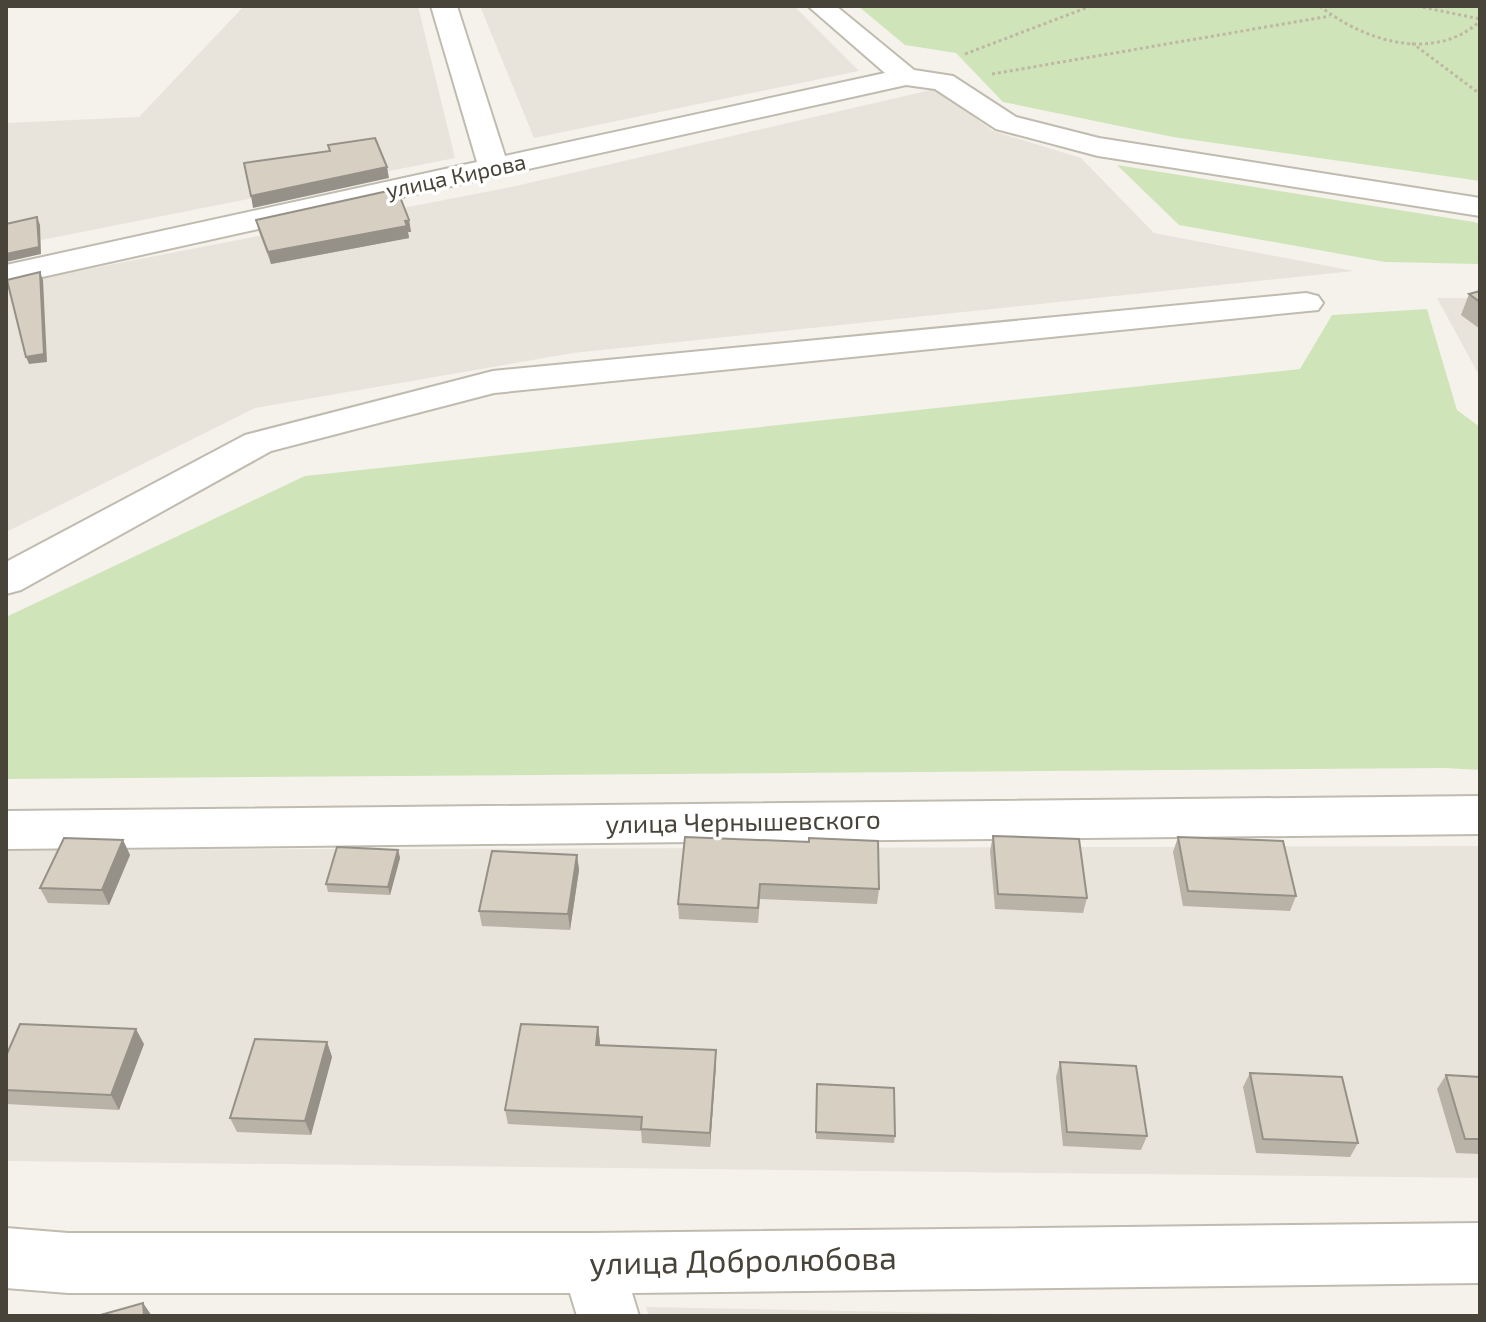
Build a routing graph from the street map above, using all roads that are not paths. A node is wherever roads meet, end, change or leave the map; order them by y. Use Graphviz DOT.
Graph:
graph roads {
  1 [pos="444,6"];
  2 [pos="821,6"];
  3 [pos="906,77"];
  4 [pos="494,168"];
  5 [pos="1480,207"];
  6 [pos="6,275"];
  7 [pos="1306,303"];
  8 [pos="6,580"];
  9 [pos="1480,815"];
  10 [pos="6,830"];
  11 [pos="1480,1253"];
  12 [pos="6,1258"];
  13 [pos="600,1290"];
  1 -- 4 [label="street"];
  2 -- 3 [label="street"];
  3 -- 4 [label="street, улица Кирова"];
  3 -- 5 [label="street"];
  4 -- 6 [label="street, улица Кирова"];
  7 -- 8 [label="street"];
  9 -- 10 [label="street, улица Чернышевского"];
  11 -- 13 [label="street, улица Добролюбова"];
  12 -- 13 [label="street, улица Добролюбова"];
}
